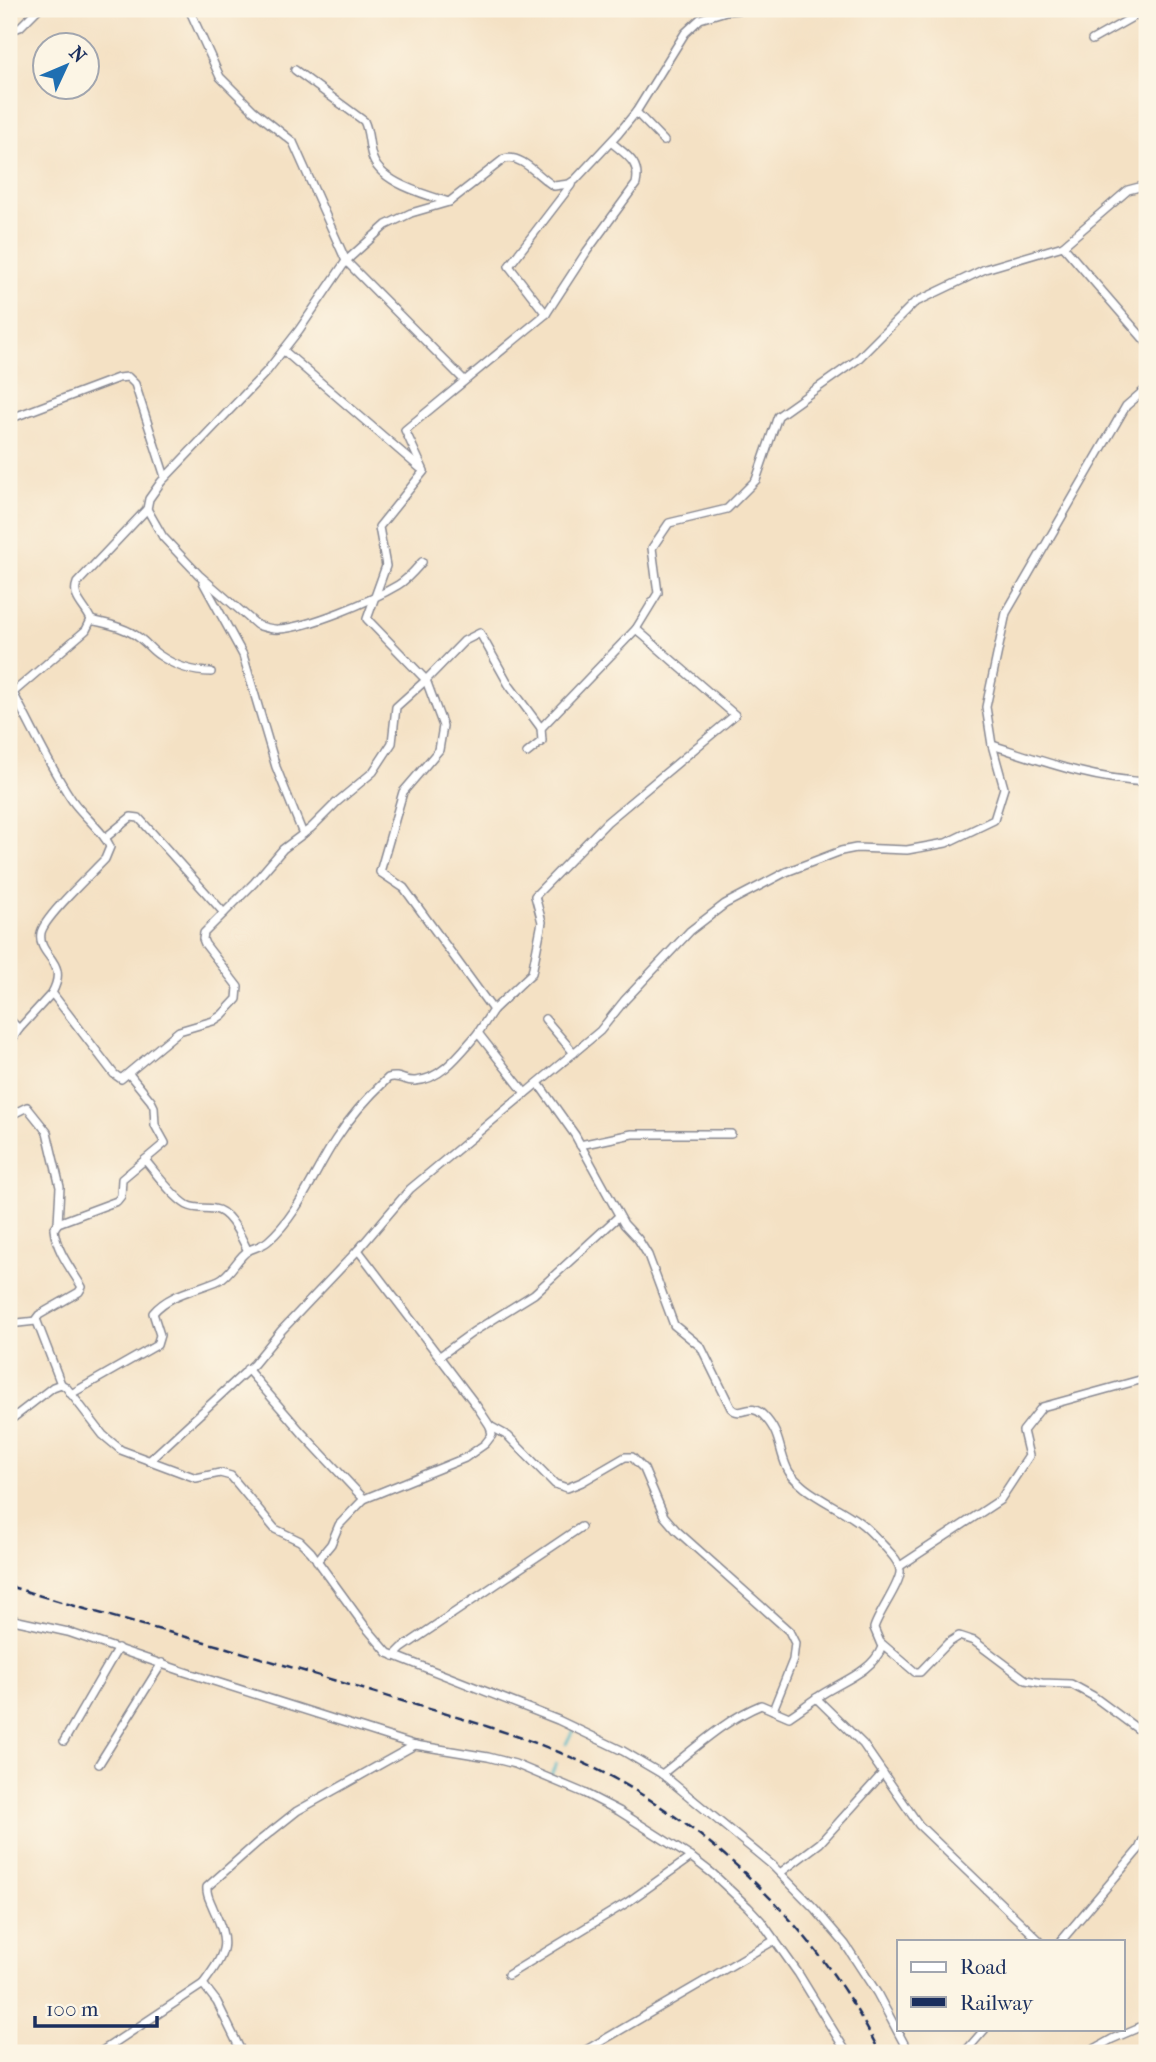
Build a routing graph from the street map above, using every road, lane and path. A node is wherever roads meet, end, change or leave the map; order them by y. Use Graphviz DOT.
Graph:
graph roads {
  1 [pos="38,9"];
  2 [pos="189,9"];
  3 [pos="751,9"];
  4 [pos="1147,9"];
  5 [pos="9,31"];
  6 [pos="1092,40"];
  7 [pos="295,70"];
  8 [pos="636,112"];
  9 [pos="664,141"];
  10 [pos="611,142"];
  11 [pos="575,180"];
  12 [pos="1147,185"];
  13 [pos="449,202"];
  14 [pos="1063,246"];
  15 [pos="346,261"];
  16 [pos="546,314"];
  17 [pos="1147,342"];
  18 [pos="283,350"];
  19 [pos="464,380"];
  20 [pos="1147,388"];
  21 [pos="9,419"];
  22 [pos="424,471"];
  23 [pos="165,477"];
  24 [pos="147,509"];
  25 [pos="422,562"];
  26 [pos="199,575"];
  27 [pos="375,597"];
  28 [pos="91,620"];
  29 [pos="635,629"];
  30 [pos="211,672"];
  31 [pos="426,680"];
  32 [pos="11,695"];
  33 [pos="541,728"];
  34 [pos="992,745"];
  35 [pos="527,753"];
  36 [pos="1147,782"];
  37 [pos="303,834"];
  38 [pos="105,838"];
  39 [pos="224,913"];
  40 [pos="52,993"];
  41 [pos="493,1010"];
  42 [pos="9,1019"];
  43 [pos="545,1019"];
  44 [pos="19,1029"];
  45 [pos="478,1033"];
  46 [pos="9,1044"];
  47 [pos="574,1053"];
  48 [pos="129,1074"];
  49 [pos="538,1083"];
  50 [pos="526,1093"];
  51 [pos="9,1116"];
  52 [pos="731,1134"];
  53 [pos="580,1144"];
  54 [pos="145,1160"];
  55 [pos="619,1216"];
  56 [pos="58,1223"];
  57 [pos="358,1250"];
  58 [pos="248,1251"];
  59 [pos="36,1321"];
  60 [pos="9,1324"];
  61 [pos="440,1356"];
  62 [pos="247,1369"];
  63 [pos="1147,1378"];
  64 [pos="61,1384"];
  65 [pos="71,1394"];
  66 [pos="9,1421"];
  67 [pos="490,1426"];
  68 [pos="149,1461"];
  69 [pos="364,1499"];
  70 [pos="581,1527"];
  71 [pos="317,1561"];
  72 [pos="900,1566"];
  73 [pos="9,1619"];
  74 [pos="880,1642"];
  75 [pos="118,1648"];
  76 [pos="394,1656"];
  77 [pos="162,1663"];
  78 [pos="816,1698"];
  79 [pos="773,1710"];
  80 [pos="1147,1736"];
  81 [pos="64,1741"];
  82 [pos="415,1745"];
  83 [pos="99,1764"];
  84 [pos="883,1773"];
  85 [pos="662,1774"];
  86 [pos="1147,1831"];
  87 [pos="691,1857"];
  88 [pos="780,1873"];
  89 [pos="775,1940"];
  90 [pos="1039,1940"];
  91 [pos="1062,1940"];
  92 [pos="508,1975"];
  93 [pos="204,1984"];
  94 [pos="1147,2024"];
  95 [pos="984,2030"];
  96 [pos="99,2053"];
  97 [pos="242,2053"];
  98 [pos="582,2053"];
  99 [pos="848,2053"];
  100 [pos="909,2053"];
  101 [pos="964,2053"];
  102 [pos="1087,2053"];
  1 -- 5 [label="street"];
  2 -- 15 [label="street"];
  3 -- 8 [label="street"];
  4 -- 6 [label="street"];
  7 -- 13 [label="street"];
  8 -- 9 [label="street"];
  8 -- 10 [label="street"];
  10 -- 11 [label="street"];
  10 -- 16 [label="street"];
  11 -- 13 [label="street"];
  11 -- 16 [label="street"];
  12 -- 14 [label="street"];
  13 -- 15 [label="street"];
  14 -- 17 [label="street"];
  14 -- 29 [label="street"];
  15 -- 18 [label="street"];
  15 -- 19 [label="street"];
  16 -- 19 [label="street"];
  18 -- 22 [label="street"];
  18 -- 23 [label="street"];
  19 -- 22 [label="street"];
  20 -- 34 [label="street"];
  21 -- 23 [label="street"];
  22 -- 27 [label="street"];
  23 -- 24 [label="street"];
  24 -- 26 [label="street"];
  24 -- 28 [label="street"];
  25 -- 27 [label="street"];
  26 -- 27 [label="street"];
  26 -- 37 [label="street"];
  27 -- 31 [label="street"];
  28 -- 30 [label="street"];
  28 -- 32 [label="street"];
  29 -- 33 [label="street"];
  29 -- 41 [label="street"];
  31 -- 33 [label="street"];
  31 -- 37 [label="street"];
  31 -- 41 [label="street"];
  32 -- 38 [label="street"];
  33 -- 35 [label="street"];
  34 -- 36 [label="street"];
  34 -- 47 [label="street"];
  37 -- 39 [label="street"];
  38 -- 39 [label="street"];
  38 -- 40 [label="street"];
  39 -- 48 [label="street"];
  40 -- 44 [label="street"];
  40 -- 48 [label="street"];
  41 -- 45 [label="street"];
  42 -- 44 [label="street"];
  43 -- 47 [label="street"];
  44 -- 46 [label="street"];
  45 -- 50 [label="street"];
  45 -- 58 [label="street"];
  47 -- 49 [label="street"];
  48 -- 54 [label="street"];
  49 -- 50 [label="street"];
  49 -- 53 [label="street"];
  50 -- 57 [label="street"];
  51 -- 56 [label="street"];
  52 -- 53 [label="street"];
  53 -- 55 [label="street"];
  54 -- 56 [label="street"];
  54 -- 58 [label="street"];
  55 -- 61 [label="street"];
  55 -- 72 [label="street"];
  56 -- 59 [label="street"];
  57 -- 61 [label="street"];
  57 -- 62 [label="street"];
  58 -- 65 [label="street"];
  59 -- 60 [label="street"];
  59 -- 64 [label="street"];
  61 -- 67 [label="street"];
  62 -- 68 [label="street"];
  62 -- 69 [label="street"];
  63 -- 72 [label="street"];
  64 -- 65 [label="street"];
  64 -- 66 [label="street"];
  65 -- 68 [label="street"];
  67 -- 69 [label="street"];
  67 -- 79 [label="street"];
  68 -- 71 [label="street"];
  69 -- 71 [label="street"];
  70 -- 76 [label="street"];
  71 -- 76 [label="street"];
  72 -- 74 [label="street"];
  73 -- 75 [label="street"];
  74 -- 78 [label="street"];
  74 -- 80 [label="street"];
  75 -- 77 [label="street"];
  75 -- 81 [label="street"];
  76 -- 85 [label="street"];
  77 -- 82 [label="street"];
  77 -- 83 [label="street"];
  78 -- 79 [label="street"];
  78 -- 84 [label="street"];
  79 -- 85 [label="street"];
  82 -- 87 [label="street"];
  82 -- 93 [label="street"];
  84 -- 88 [label="street"];
  84 -- 90 [label="street"];
  85 -- 88 [label="street"];
  86 -- 91 [label="street"];
  87 -- 89 [label="street"];
  87 -- 92 [label="street"];
  88 -- 100 [label="street"];
  89 -- 98 [label="street"];
  89 -- 99 [label="street"];
  93 -- 96 [label="street"];
  93 -- 97 [label="street"];
  94 -- 102 [label="street"];
  95 -- 101 [label="street"];
}
